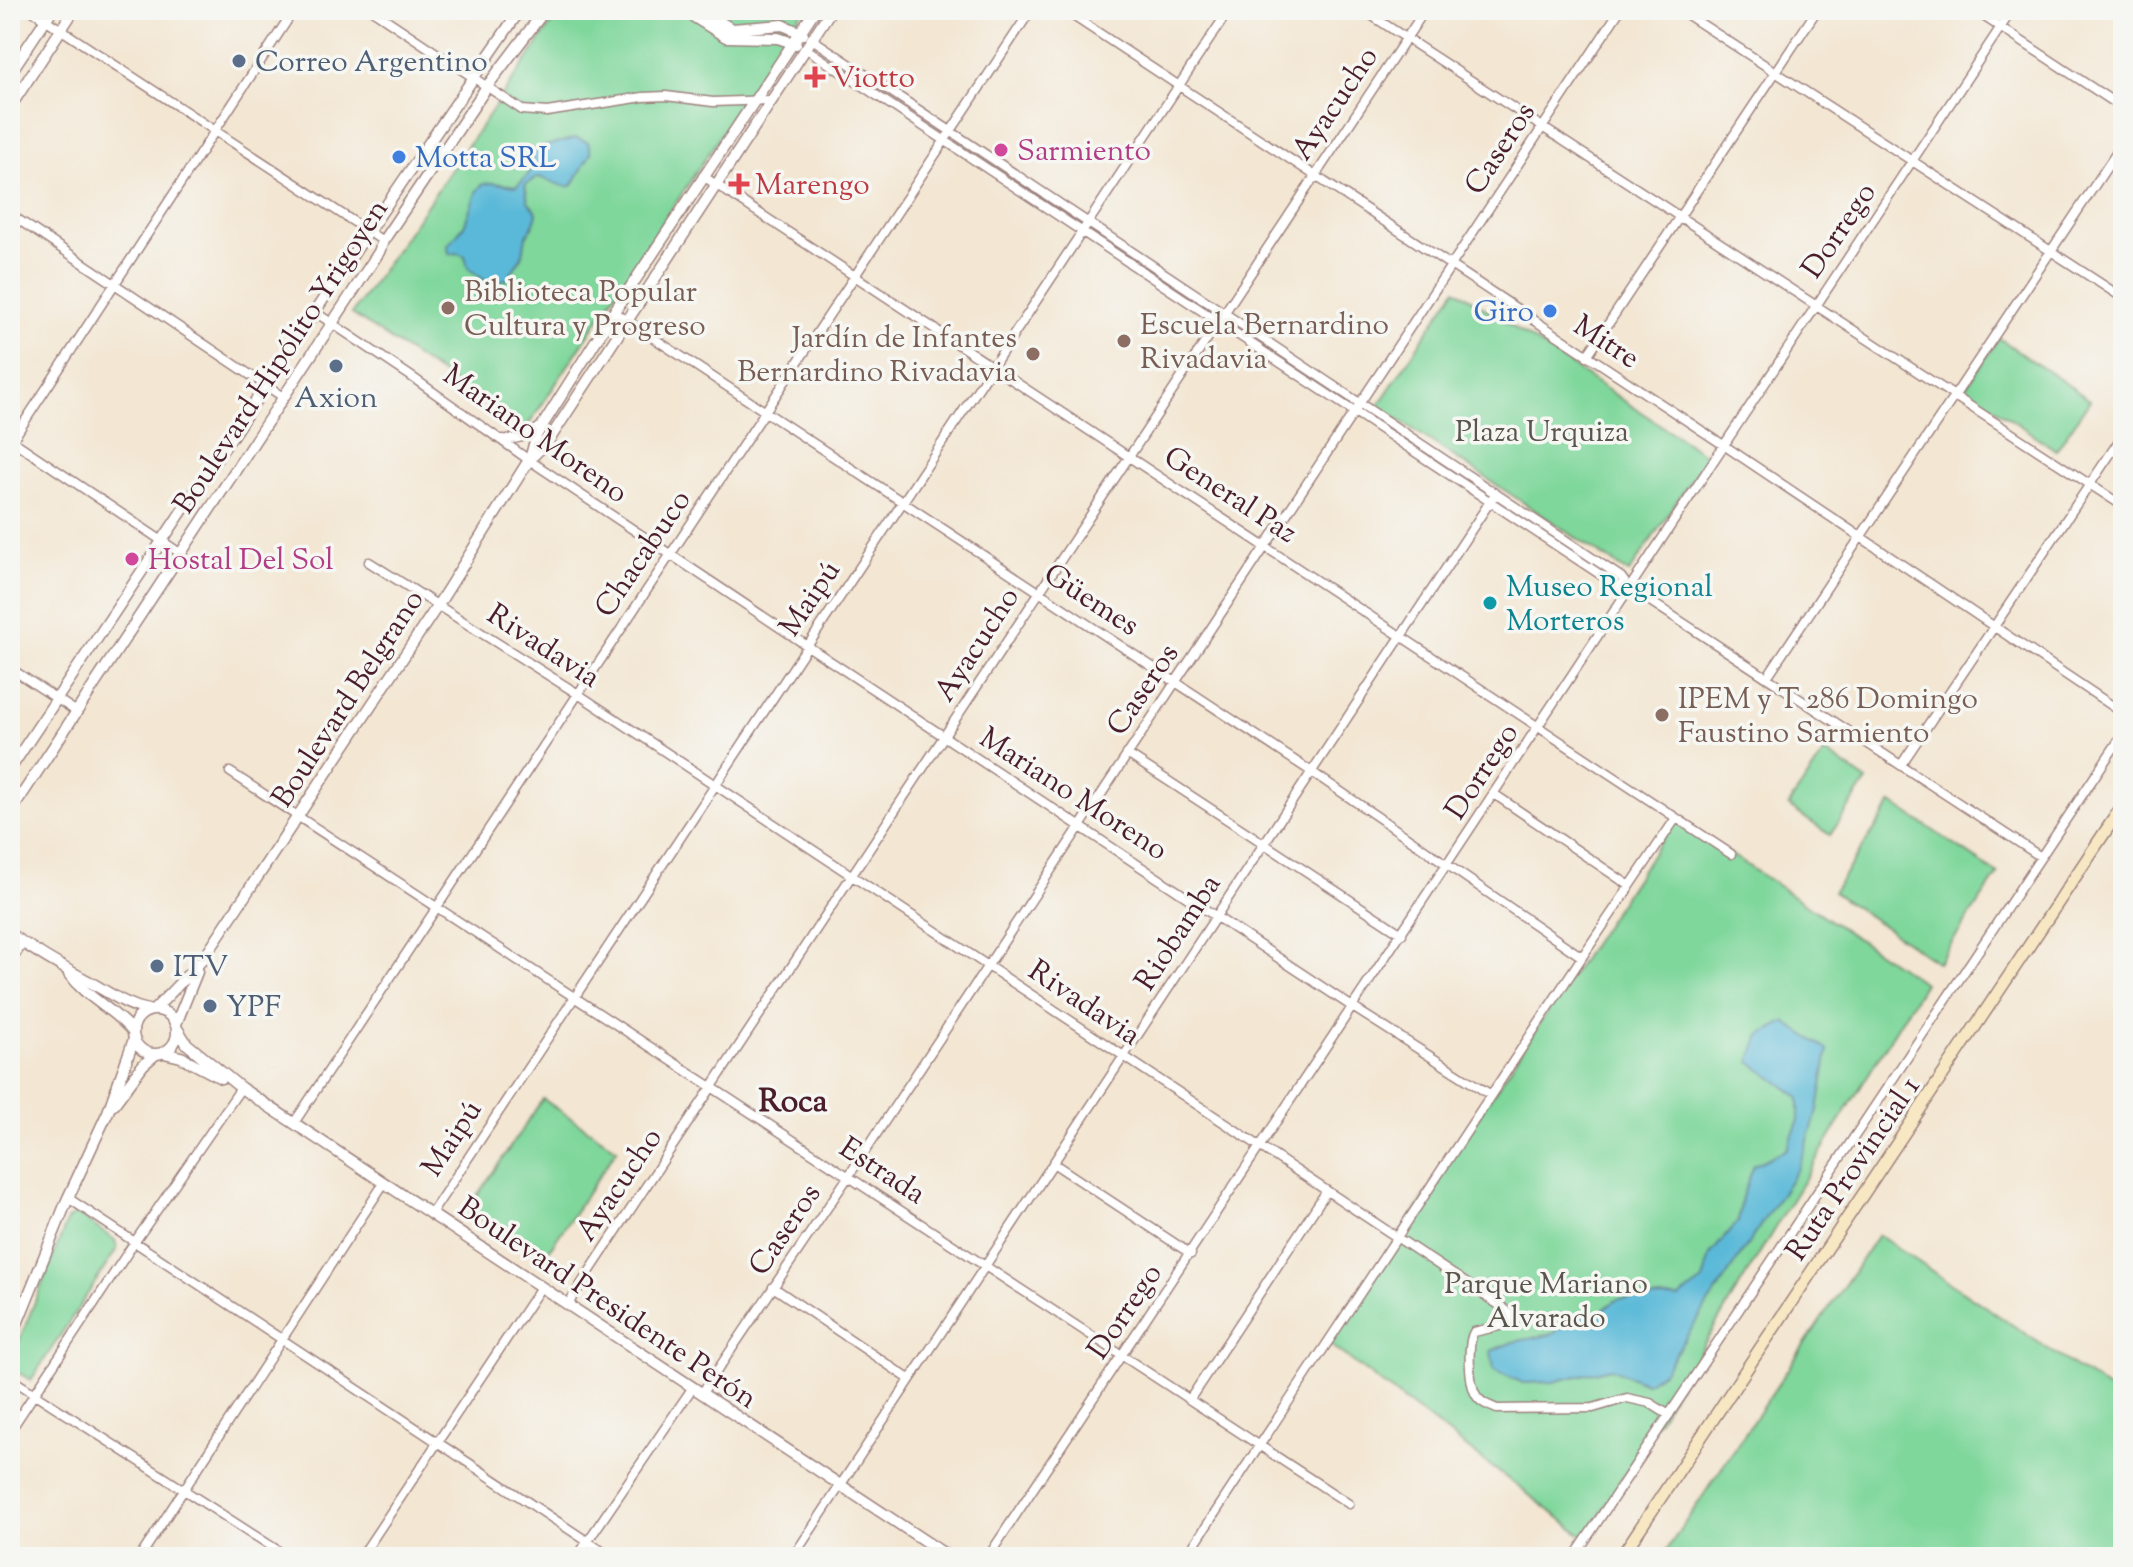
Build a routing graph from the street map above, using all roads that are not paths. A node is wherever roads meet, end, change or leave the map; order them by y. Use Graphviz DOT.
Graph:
graph roads {
  1 [pos="31,10"];
  2 [pos="74,10"];
  3 [pos="294,10"];
  4 [pos="372,10"];
  5 [pos="520,10"];
  6 [pos="545,10"];
  7 [pos="683,10"];
  8 [pos="815,10"];
  9 [pos="831,10"];
  10 [pos="1031,10"];
  11 [pos="1064,10"];
  12 [pos="1229,10"];
  13 [pos="1363,10"];
  14 [pos="1425,10"];
  15 [pos="1620,10"];
  16 [pos="1680,10"];
  17 [pos="1817,10"];
  18 [pos="1974,10"];
  19 [pos="2012,10"];
  20 [pos="698,14"];
  21 [pos="48,15"];
  22 [pos="2001,27"];
  23 [pos="61,30"];
  24 [pos="800,32"];
  25 [pos="1406,38"];
  26 [pos="793,42"];
  27 [pos="808,44"];
  28 [pos="1776,72"];
  29 [pos="10,73"];
  30 [pos="473,76"];
  31 [pos="1180,84"];
  32 [pos="488,85"];
  33 [pos="771,100"];
  34 [pos="753,101"];
  35 [pos="10,107"];
  36 [pos="2123,108"];
  37 [pos="1541,127"];
  38 [pos="215,131"];
  39 [pos="949,137"];
  40 [pos="2123,143"];
  41 [pos="1912,161"];
  42 [pos="1314,175"];
  43 [pos="703,176"];
  44 [pos="716,184"];
  45 [pos="10,214"];
  46 [pos="1680,217"];
  47 [pos="1084,228"];
  48 [pos="368,232"];
  49 [pos="383,241"];
  50 [pos="2051,252"];
  51 [pos="1450,266"];
  52 [pos="855,276"];
  53 [pos="116,282"];
  54 [pos="2123,298"];
  55 [pos="1816,306"];
  56 [pos="315,312"];
  57 [pos="614,312"];
  58 [pos="1220,317"];
  59 [pos="627,319"];
  60 [pos="332,323"];
  61 [pos="1587,356"];
  62 [pos="992,366"];
  63 [pos="265,386"];
  64 [pos="1954,396"];
  65 [pos="283,397"];
  66 [pos="1357,408"];
  67 [pos="766,411"];
  68 [pos="545,423"];
  69 [pos="2123,435"];
  70 [pos="500,439"];
  71 [pos="11,441"];
  72 [pos="1725,446"];
  73 [pos="1129,456"];
  74 [pos="529,460"];
  75 [pos="2089,485"];
  76 [pos="1493,498"];
  77 [pos="902,501"];
  78 [pos="2123,506"];
  79 [pos="1859,538"];
  80 [pos="161,539"];
  81 [pos="1265,546"];
  82 [pos="180,553"];
  83 [pos="670,555"];
  84 [pos="369,562"];
  85 [pos="1630,588"];
  86 [pos="1038,593"];
  87 [pos="438,605"];
  88 [pos="1995,626"];
  89 [pos="1402,636"];
  90 [pos="806,645"];
  91 [pos="10,668"];
  92 [pos="1767,677"];
  93 [pos="1175,682"];
  94 [pos="578,694"];
  95 [pos="56,699"];
  96 [pos="77,712"];
  97 [pos="2123,713"];
  98 [pos="1538,727"];
  99 [pos="2123,734"];
  100 [pos="943,736"];
  101 [pos="1127,754"];
  102 [pos="1901,765"];
  103 [pos="10,769"];
  104 [pos="230,772"];
  105 [pos="1312,772"];
  106 [pos="714,785"];
  107 [pos="1494,794"];
  108 [pos="2123,805"];
  109 [pos="10,813"];
  110 [pos="299,815"];
  111 [pos="1676,818"];
  112 [pos="1080,826"];
  113 [pos="1264,844"];
  114 [pos="1731,854"];
  115 [pos="2041,857"];
  116 [pos="1449,864"];
  117 [pos="851,876"];
  118 [pos="1630,886"];
  119 [pos="438,906"];
  120 [pos="1216,917"];
  121 [pos="10,934"];
  122 [pos="1402,934"];
  123 [pos="23,943"];
  124 [pos="1582,957"];
  125 [pos="203,959"];
  126 [pos="10,963"];
  127 [pos="987,966"];
  128 [pos="68,972"];
  129 [pos="574,996"];
  130 [pos="1354,1008"];
  131 [pos="152,1010"];
  132 [pos="177,1027"];
  133 [pos="133,1035"];
  134 [pos="160,1053"];
  135 [pos="1124,1057"];
  136 [pos="712,1086"];
  137 [pos="241,1088"];
  138 [pos="1491,1095"];
  139 [pos="108,1112"];
  140 [pos="294,1123"];
  141 [pos="1261,1148"];
  142 [pos="1053,1163"];
  143 [pos="848,1177"];
  144 [pos="384,1183"];
  145 [pos="1326,1192"];
  146 [pos="68,1198"];
  147 [pos="431,1214"];
  148 [pos="1397,1239"];
  149 [pos="134,1243"];
  150 [pos="1191,1254"];
  151 [pos="986,1265"];
  152 [pos="541,1287"];
  153 [pos="773,1287"];
  154 [pos="568,1304"];
  155 [pos="10,1341"];
  156 [pos="282,1341"];
  157 [pos="1124,1355"];
  158 [pos="10,1378"];
  159 [pos="909,1379"];
  160 [pos="697,1390"];
  161 [pos="35,1392"];
  162 [pos="1190,1399"];
  163 [pos="1669,1415"];
  164 [pos="10,1431"];
  165 [pos="437,1443"];
  166 [pos="1261,1446"];
  167 [pos="839,1484"];
  168 [pos="185,1490"];
  169 [pos="1349,1504"];
  170 [pos="587,1542"];
  171 [pos="140,1557"];
  172 [pos="288,1557"];
  173 [pos="361,1557"];
  174 [pos="577,1557"];
  175 [pos="611,1557"];
  176 [pos="793,1557"];
  177 [pos="949,1557"];
  178 [pos="988,1557"];
  179 [pos="1186,1557"];
  180 [pos="1574,1557"];
  181 [pos="1621,1557"];
  1 -- 21 [label="street"];
  2 -- 23 [label="street"];
  3 -- 38 [label="street"];
  4 -- 30 [label="street"];
  5 -- 30 [label="street, Boulevard Hipólito Yrigoyen"];
  6 -- 32 [label="street, Boulevard Hipólito Yrigoyen"];
  7 -- 20 [label="street"];
  8 -- 24 [label="street, Boulevard Belgrano"];
  9 -- 27 [label="street, Boulevard Belgrano"];
  10 -- 39 [label="street, Chacabuco"];
  11 -- 31 [label="street, Mitre"];
  12 -- 31 [label="street, Maipú"];
  13 -- 25 [label="street"];
  14 -- 25 [label="street, Ayacucho"];
  15 -- 37 [label="street, Caseros"];
  16 -- 28 [label="street"];
  17 -- 28 [label="street"];
  18 -- 22 [label="street"];
  19 -- 22 [label="street, Dorrego"];
  20 -- 24 [label="street"];
  20 -- 26 [label="street"];
  21 -- 23 [label="street"];
  21 -- 29 [label="street"];
  22 -- 36 [label="street"];
  22 -- 41 [label="street, Dorrego"];
  23 -- 35 [label="street"];
  23 -- 38 [label="street"];
  24 -- 26 [label="street, Boulevard Belgrano"];
  24 -- 27 [label="street"];
  25 -- 37 [label="street"];
  25 -- 42 [label="street, Ayacucho"];
  26 -- 27 [label="street"];
  26 -- 34 [label="street, Boulevard Belgrano"];
  27 -- 33 [label="street, Boulevard Belgrano"];
  27 -- 39 [label="street"];
  28 -- 41 [label="street"];
  28 -- 46 [label="street"];
  30 -- 32 [label="street"];
  30 -- 48 [label="street, Boulevard Hipólito Yrigoyen"];
  31 -- 42 [label="street, Mitre"];
  31 -- 47 [label="street, Maipú"];
  32 -- 34 [label="street"];
  32 -- 49 [label="street, Boulevard Hipólito Yrigoyen"];
  33 -- 34 [label="street"];
  33 -- 44 [label="street, Boulevard Belgrano"];
  34 -- 43 [label="street, Boulevard Belgrano"];
  37 -- 46 [label="street"];
  37 -- 51 [label="street, Caseros"];
  38 -- 48 [label="street"];
  38 -- 53 [label="street"];
  39 -- 47 [label="street"];
  39 -- 52 [label="street, Chacabuco"];
  40 -- 50 [label="street"];
  41 -- 50 [label="street"];
  41 -- 55 [label="street, Dorrego"];
  42 -- 51 [label="street, Mitre"];
  42 -- 58 [label="street, Ayacucho"];
  43 -- 44 [label="street, General Paz"];
  43 -- 57 [label="street, Boulevard Belgrano"];
  44 -- 52 [label="street, General Paz"];
  44 -- 59 [label="street, Boulevard Belgrano"];
  45 -- 53 [label="street"];
  46 -- 55 [label="street"];
  46 -- 61 [label="street"];
  47 -- 58 [label="street"];
  47 -- 62 [label="street, Maipú"];
  48 -- 49 [label="street"];
  48 -- 56 [label="street, Boulevard Hipólito Yrigoyen"];
  49 -- 60 [label="street, Boulevard Hipólito Yrigoyen"];
  50 -- 54 [label="street"];
  50 -- 64 [label="street"];
  51 -- 61 [label="street, Mitre"];
  51 -- 66 [label="street, Caseros"];
  52 -- 62 [label="street, General Paz"];
  52 -- 67 [label="street, Chacabuco"];
  53 -- 63 [label="street"];
  53 -- 71 [label="street"];
  55 -- 64 [label="street"];
  55 -- 72 [label="street, Dorrego"];
  56 -- 60 [label="street, Mariano Moreno"];
  56 -- 63 [label="street, Boulevard Hipólito Yrigoyen"];
  57 -- 59 [label="street, Güemes"];
  57 -- 68 [label="street, Boulevard Belgrano"];
  58 -- 66 [label="street"];
  58 -- 73 [label="street, Ayacucho"];
  59 -- 67 [label="street, Güemes"];
  59 -- 74 [label="street, Boulevard Belgrano"];
  60 -- 65 [label="street, Boulevard Hipólito Yrigoyen"];
  60 -- 70 [label="street, Mariano Moreno"];
  61 -- 72 [label="street, Mitre"];
  62 -- 73 [label="street, General Paz"];
  62 -- 77 [label="street, Maipú"];
  63 -- 65 [label="street"];
  63 -- 80 [label="street, Boulevard Hipólito Yrigoyen"];
  64 -- 75 [label="street"];
  64 -- 79 [label="street"];
  65 -- 82 [label="street, Boulevard Hipólito Yrigoyen"];
  66 -- 76 [label="street"];
  66 -- 81 [label="street, Caseros"];
  67 -- 77 [label="street, Güemes"];
  67 -- 83 [label="street, Chacabuco"];
  68 -- 70 [label="street"];
  68 -- 74 [label="street, Boulevard Belgrano"];
  69 -- 75 [label="street"];
  70 -- 74 [label="street, Mariano Moreno"];
  71 -- 80 [label="street"];
  72 -- 79 [label="street, Mitre"];
  72 -- 85 [label="street, Dorrego"];
  73 -- 81 [label="street, General Paz"];
  73 -- 86 [label="street, Ayacucho"];
  74 -- 83 [label="street, Mariano Moreno"];
  74 -- 87 [label="street, Boulevard Belgrano"];
  75 -- 78 [label="street"];
  75 -- 88 [label="street"];
  76 -- 85 [label="street"];
  76 -- 89 [label="street, Riobamba"];
  77 -- 86 [label="street, Güemes"];
  77 -- 90 [label="street, Maipú"];
  79 -- 88 [label="street, Mitre"];
  79 -- 92 [label="street"];
  80 -- 82 [label="street"];
  80 -- 95 [label="street, Boulevard Hipólito Yrigoyen"];
  81 -- 89 [label="street, General Paz"];
  81 -- 93 [label="street, Caseros"];
  82 -- 96 [label="street, Boulevard Hipólito Yrigoyen"];
  83 -- 90 [label="street, Mariano Moreno"];
  83 -- 94 [label="street, Chacabuco"];
  84 -- 87 [label="street, Rivadavia"];
  85 -- 92 [label="street"];
  85 -- 98 [label="street, Dorrego"];
  86 -- 93 [label="street, Güemes"];
  86 -- 100 [label="street, Ayacucho"];
  87 -- 94 [label="street, Rivadavia"];
  87 -- 110 [label="street, Boulevard Belgrano"];
  88 -- 97 [label="street, Mitre"];
  88 -- 102 [label="street"];
  89 -- 98 [label="street, General Paz"];
  89 -- 105 [label="street, Riobamba"];
  90 -- 100 [label="street, Mariano Moreno"];
  90 -- 106 [label="street, Maipú"];
  91 -- 95 [label="street"];
  92 -- 102 [label="street"];
  93 -- 101 [label="street, Caseros"];
  93 -- 105 [label="street, Güemes"];
  94 -- 106 [label="street, Rivadavia"];
  94 -- 119 [label="street, Chacabuco"];
  95 -- 96 [label="street"];
  95 -- 103 [label="street, Boulevard Hipólito Yrigoyen"];
  96 -- 109 [label="street, Boulevard Hipólito Yrigoyen"];
  98 -- 107 [label="street, Dorrego"];
  98 -- 111 [label="street, General Paz"];
  99 -- 115 [label="street"];
  100 -- 112 [label="street, Mariano Moreno"];
  100 -- 117 [label="street, Ayacucho"];
  101 -- 112 [label="street, Caseros"];
  101 -- 113 [label="street"];
  102 -- 115 [label="street"];
  104 -- 110 [label="street, Estrada"];
  105 -- 113 [label="street, Riobamba"];
  105 -- 116 [label="street, Güemes"];
  106 -- 117 [label="street, Rivadavia"];
  106 -- 129 [label="street, Maipú"];
  107 -- 116 [label="street, Dorrego"];
  107 -- 118 [label="street"];
  108 -- 181 [label="main road, Ruta Provincial 1"];
  110 -- 119 [label="street, Estrada"];
  110 -- 125 [label="street, Boulevard Belgrano"];
  111 -- 114 [label="street, General Paz"];
  111 -- 118 [label="street"];
  112 -- 120 [label="street, Mariano Moreno"];
  112 -- 127 [label="street, Caseros"];
  113 -- 120 [label="street, Riobamba"];
  113 -- 122 [label="street"];
  115 -- 163 [label="street"];
  116 -- 122 [label="street, Dorrego"];
  116 -- 124 [label="street, Güemes"];
  117 -- 127 [label="street, Rivadavia"];
  117 -- 136 [label="street, Ayacucho"];
  118 -- 124 [label="street"];
  119 -- 129 [label="street, Estrada"];
  119 -- 140 [label="street, Chacabuco"];
  120 -- 130 [label="street, Mariano Moreno"];
  120 -- 135 [label="street, Riobamba"];
  121 -- 123 [label="street"];
  122 -- 130 [label="street, Dorrego"];
  123 -- 126 [label="street"];
  123 -- 128 [label="street"];
  124 -- 138 [label="street"];
  125 -- 131 [label="street, Boulevard Belgrano"];
  125 -- 132 [label="street, Boulevard Belgrano"];
  127 -- 135 [label="street, Rivadavia"];
  127 -- 143 [label="street, Caseros"];
  128 -- 131 [label="street, Boulevard Presidente Perón"];
  128 -- 133 [label="street, Boulevard Presidente Perón"];
  129 -- 136 [label="street, Estrada"];
  129 -- 147 [label="street, Maipú"];
  130 -- 138 [label="street, Mariano Moreno"];
  130 -- 141 [label="street, Dorrego"];
  131 -- 132 [label="street, Boulevard Presidente Perón"];
  131 -- 133 [label="street"];
  132 -- 134 [label="street"];
  132 -- 137 [label="street, Boulevard Presidente Perón"];
  133 -- 134 [label="street, Boulevard Presidente Perón"];
  133 -- 139 [label="street"];
  134 -- 137 [label="street, Boulevard Presidente Perón"];
  134 -- 139 [label="street"];
  135 -- 141 [label="street, Rivadavia"];
  135 -- 142 [label="street, Riobamba"];
  136 -- 143 [label="street, Estrada"];
  136 -- 154 [label="street, Ayacucho"];
  137 -- 140 [label="street, Boulevard Presidente Perón"];
  137 -- 149 [label="street"];
  138 -- 148 [label="street"];
  139 -- 146 [label="street"];
  140 -- 144 [label="street, Boulevard Presidente Perón"];
  141 -- 145 [label="street, Rivadavia"];
  141 -- 150 [label="street, Dorrego"];
  142 -- 150 [label="street"];
  142 -- 151 [label="street, Riobamba"];
  143 -- 151 [label="street, Estrada"];
  143 -- 153 [label="street, Caseros"];
  144 -- 147 [label="street, Boulevard Presidente Perón"];
  144 -- 156 [label="street, Maipú"];
  145 -- 148 [label="street, Rivadavia"];
  145 -- 162 [label="street"];
  146 -- 149 [label="street"];
  146 -- 155 [label="street"];
  147 -- 152 [label="street, Boulevard Presidente Perón"];
  148 -- 163 [label="street, Rivadavia"];
  148 -- 166 [label="street"];
  149 -- 156 [label="street"];
  149 -- 161 [label="street"];
  150 -- 157 [label="street, Dorrego"];
  151 -- 157 [label="street, Estrada"];
  151 -- 159 [label="street, Riobamba"];
  152 -- 154 [label="street, Boulevard Presidente Perón"];
  152 -- 165 [label="street"];
  153 -- 159 [label="street"];
  153 -- 160 [label="street, Caseros"];
  154 -- 160 [label="street, Boulevard Presidente Perón"];
  156 -- 165 [label="street"];
  156 -- 168 [label="street, Maipú"];
  157 -- 162 [label="street, Estrada"];
  157 -- 178 [label="street, Dorrego"];
  158 -- 161 [label="street"];
  159 -- 167 [label="street, Riobamba"];
  160 -- 167 [label="street, Boulevard Presidente Perón"];
  160 -- 170 [label="street, Caseros"];
  161 -- 164 [label="street"];
  161 -- 168 [label="street"];
  162 -- 166 [label="street, Estrada"];
  163 -- 180 [label="street"];
  165 -- 170 [label="street"];
  165 -- 173 [label="street"];
  166 -- 169 [label="street, Estrada"];
  166 -- 179 [label="street"];
  167 -- 176 [label="street, Riobamba"];
  167 -- 177 [label="street, Boulevard Presidente Perón"];
  168 -- 171 [label="street, Maipú"];
  168 -- 172 [label="street"];
  170 -- 174 [label="street, Caseros"];
  170 -- 175 [label="street"];
}
